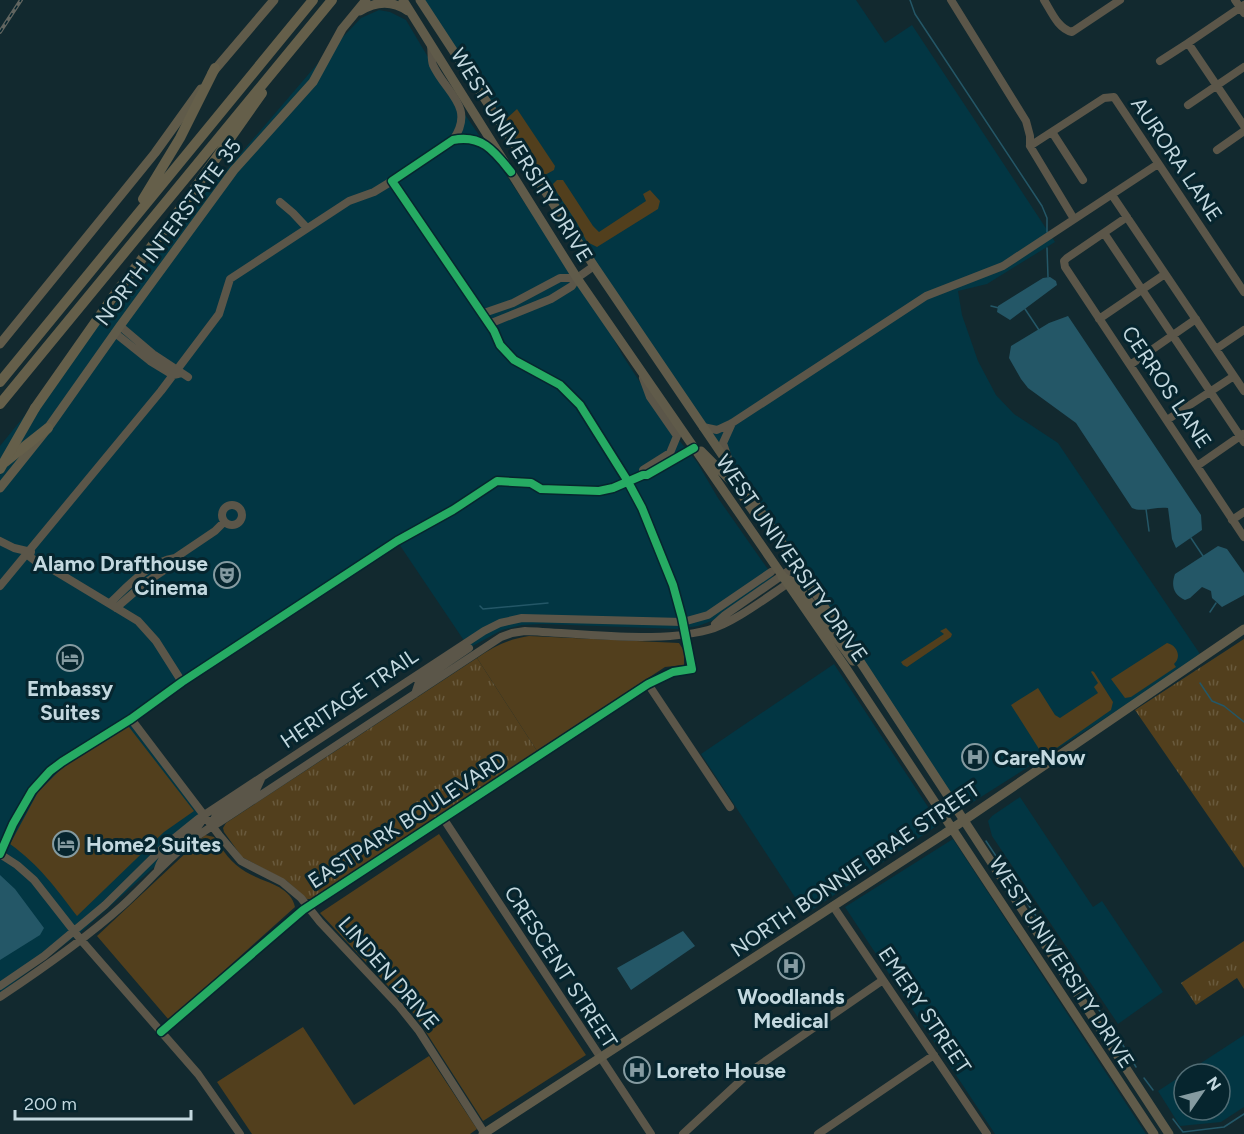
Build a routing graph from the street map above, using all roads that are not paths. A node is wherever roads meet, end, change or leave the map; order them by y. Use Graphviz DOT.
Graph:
graph roads {
  1 [pos="274,0"];
  2 [pos="313,0"];
  3 [pos="361,0"];
  4 [pos="366,0"];
  5 [pos="403,0"];
  6 [pos="420,0"];
  7 [pos="951,0"];
  8 [pos="1044,0"];
  9 [pos="1120,0"];
  10 [pos="329,3"];
  11 [pos="1241,6"];
  12 [pos="353,16"];
  13 [pos="414,16"];
  14 [pos="342,29"];
  15 [pos="1188,43"];
  16 [pos="431,45"];
  17 [pos="285,57"];
  18 [pos="1160,61"];
  19 [pos="1244,67"];
  20 [pos="215,68"];
  21 [pos="1217,86"];
  22 [pos="1188,105"];
  23 [pos="496,118"];
  24 [pos="1244,126"];
  25 [pos="483,127"];
  26 [pos="1244,131"];
  27 [pos="1052,132"];
  28 [pos="453,140"];
  29 [pos="1030,146"];
  30 [pos="1217,150"];
  31 [pos="1158,164"];
  32 [pos="511,172"];
  33 [pos="1083,180"];
  34 [pos="392,181"];
  35 [pos="1112,195"];
  36 [pos="280,202"];
  37 [pos="1127,218"];
  38 [pos="1074,219"];
  39 [pos="308,228"];
  40 [pos="1104,233"];
  41 [pos="115,242"];
  42 [pos="594,266"];
  43 [pos="1165,274"];
  44 [pos="578,278"];
  45 [pos="1142,289"];
  46 [pos="1244,292"];
  47 [pos="481,314"];
  48 [pos="1100,319"];
  49 [pos="1196,319"];
  50 [pos="489,324"];
  51 [pos="117,329"];
  52 [pos="1244,330"];
  53 [pos="1173,335"];
  54 [pos="0,344"];
  55 [pos="1216,349"];
  56 [pos="1130,365"];
  57 [pos="639,367"];
  58 [pos="180,373"];
  59 [pos="1234,376"];
  60 [pos="0,382"];
  61 [pos="1244,391"];
  62 [pos="1210,392"];
  63 [pos="0,404"];
  64 [pos="1167,420"];
  65 [pos="732,423"];
  66 [pos="703,427"];
  67 [pos="48,428"];
  68 [pos="686,437"];
  69 [pos="1243,437"];
  70 [pos="694,448"];
  71 [pos="1197,466"];
  72 [pos="0,467"];
  73 [pos="731,468"];
  74 [pos="643,474"];
  75 [pos="628,482"];
  76 [pos="720,486"];
  77 [pos="0,488"];
  78 [pos="1244,512"];
  79 [pos="1233,519"];
  80 [pos="224,522"];
  81 [pos="1244,537"];
  82 [pos="0,541"];
  83 [pos="28,553"];
  84 [pos="797,566"];
  85 [pos="771,572"];
  86 [pos="784,580"];
  87 [pos="0,586"];
  88 [pos="113,606"];
  89 [pos="682,622"];
  90 [pos="1244,629"];
  91 [pos="685,634"];
  92 [pos="469,648"];
  93 [pos="867,674"];
  94 [pos="182,682"];
  95 [pos="648,684"];
  96 [pos="415,694"];
  97 [pos="131,719"];
  98 [pos="332,731"];
  99 [pos="340,743"];
  100 [pos="262,778"];
  101 [pos="730,807"];
  102 [pos="204,815"];
  103 [pos="443,818"];
  104 [pos="962,820"];
  105 [pos="212,826"];
  106 [pos="952,828"];
  107 [pos="0,854"];
  108 [pos="157,872"];
  109 [pos="833,906"];
  110 [pos="308,907"];
  111 [pos="74,930"];
  112 [pos="81,940"];
  113 [pos="883,980"];
  114 [pos="0,986"];
  115 [pos="0,997"];
  116 [pos="1082,1001"];
  117 [pos="1071,1008"];
  118 [pos="161,1032"];
  119 [pos="934,1055"];
  120 [pos="599,1058"];
  121 [pos="984,1133"];
  122 [pos="240,1134"];
  123 [pos="484,1134"];
  124 [pos="651,1134"];
  125 [pos="683,1134"];
  126 [pos="818,1134"];
  127 [pos="1154,1134"];
  128 [pos="1169,1134"];
  1 -- 20 [label="main road"];
  2 -- 41 [label="highway"];
  3 -- 14 [label="main road"];
  4 -- 12 [label="main road, NORTH INTERSTATE 35"];
  5 -- 13 [label="main road, WEST UNIVERSITY DRIVE"];
  6 -- 23 [label="main road, WEST UNIVERSITY DRIVE"];
  7 -- 29 [label="street"];
  8 -- 9 [label="street"];
  10 -- 17 [label="highway"];
  11 -- 15 [label="street"];
  12 -- 13 [label="main road"];
  12 -- 14 [label="main road, NORTH INTERSTATE 35"];
  13 -- 16 [label="main road, WEST UNIVERSITY DRIVE"];
  14 -- 51 [label="main road, NORTH INTERSTATE 35"];
  15 -- 18 [label="street"];
  15 -- 21 [label="street"];
  16 -- 25 [label="main road, WEST UNIVERSITY DRIVE"];
  16 -- 28 [label="street"];
  17 -- 63 [label="highway"];
  17 -- 72 [label="highway, bridge"];
  19 -- 21 [label="street"];
  20 -- 41 [label="highway"];
  20 -- 54 [label="main road"];
  21 -- 22 [label="street"];
  21 -- 24 [label="street"];
  23 -- 25 [label="main road"];
  23 -- 42 [label="main road, WEST UNIVERSITY DRIVE"];
  25 -- 32 [label="main road, WEST UNIVERSITY DRIVE"];
  26 -- 30 [label="street"];
  27 -- 29 [label="street, AURORA LANE"];
  27 -- 31 [label="street, AURORA LANE"];
  27 -- 33 [label="street"];
  28 -- 32 [label="street"];
  28 -- 34 [label="street"];
  29 -- 38 [label="street"];
  31 -- 35 [label="street"];
  31 -- 46 [label="street, AURORA LANE"];
  32 -- 44 [label="main road, WEST UNIVERSITY DRIVE"];
  34 -- 39 [label="street"];
  34 -- 47 [label="street"];
  35 -- 37 [label="street"];
  35 -- 38 [label="street"];
  36 -- 39 [label="street"];
  37 -- 40 [label="street"];
  37 -- 43 [label="street"];
  38 -- 65 [label="street"];
  39 -- 58 [label="street"];
  40 -- 45 [label="street"];
  40 -- 48 [label="street, CERROS LANE"];
  41 -- 60 [label="highway"];
  42 -- 44 [label="street"];
  42 -- 66 [label="main road, WEST UNIVERSITY DRIVE"];
  43 -- 45 [label="street"];
  43 -- 49 [label="street"];
  44 -- 47 [label="street"];
  44 -- 50 [label="street"];
  44 -- 57 [label="main road, WEST UNIVERSITY DRIVE"];
  45 -- 48 [label="street"];
  45 -- 53 [label="street"];
  47 -- 50 [label="street"];
  48 -- 56 [label="street, CERROS LANE"];
  49 -- 53 [label="street"];
  49 -- 55 [label="street"];
  50 -- 75 [label="street"];
  51 -- 58 [label="street"];
  51 -- 67 [label="main road, NORTH INTERSTATE 35"];
  52 -- 55 [label="street"];
  53 -- 56 [label="street"];
  53 -- 62 [label="street"];
  55 -- 59 [label="street"];
  56 -- 64 [label="street, CERROS LANE"];
  57 -- 68 [label="main road, WEST UNIVERSITY DRIVE"];
  57 -- 74 [label="street"];
  58 -- 83 [label="street"];
  59 -- 61 [label="street"];
  59 -- 62 [label="street"];
  62 -- 64 [label="street"];
  62 -- 69 [label="street"];
  64 -- 71 [label="street, CERROS LANE"];
  65 -- 66 [label="street"];
  65 -- 73 [label="street"];
  66 -- 73 [label="main road, WEST UNIVERSITY DRIVE"];
  67 -- 72 [label="highway"];
  67 -- 77 [label="main road, NORTH INTERSTATE 35"];
  68 -- 70 [label="main road, WEST UNIVERSITY DRIVE"];
  68 -- 84 [label="main road"];
  69 -- 71 [label="street"];
  70 -- 74 [label="street"];
  70 -- 76 [label="main road, WEST UNIVERSITY DRIVE"];
  71 -- 79 [label="street, CERROS LANE"];
  73 -- 84 [label="main road, WEST UNIVERSITY DRIVE"];
  74 -- 75 [label="street"];
  75 -- 89 [label="street"];
  75 -- 94 [label="street"];
  76 -- 85 [label="main road"];
  76 -- 86 [label="main road, WEST UNIVERSITY DRIVE"];
  78 -- 79 [label="street"];
  79 -- 81 [label="street, CERROS LANE"];
  80 -- 80 [label="street"];
  80 -- 88 [label="street"];
  82 -- 83 [label="street"];
  83 -- 87 [label="street"];
  83 -- 88 [label="street"];
  84 -- 86 [label="street, HERITAGE TRAIL"];
  84 -- 93 [label="main road, WEST UNIVERSITY DRIVE"];
  85 -- 86 [label="main road"];
  85 -- 89 [label="street, HERITAGE TRAIL"];
  86 -- 91 [label="street, HERITAGE TRAIL"];
  86 -- 93 [label="main road"];
  86 -- 106 [label="main road, WEST UNIVERSITY DRIVE"];
  88 -- 94 [label="street"];
  89 -- 91 [label="street"];
  89 -- 98 [label="street, HERITAGE TRAIL"];
  90 -- 104 [label="main road, NORTH BONNIE BRAE STREET"];
  91 -- 95 [label="street, EASTPARK BOULEVARD"];
  91 -- 96 [label="street, HERITAGE TRAIL"];
  92 -- 96 [label="street"];
  93 -- 104 [label="main road, WEST UNIVERSITY DRIVE"];
  94 -- 97 [label="street"];
  95 -- 101 [label="street"];
  95 -- 103 [label="street, EASTPARK BOULEVARD"];
  96 -- 99 [label="street, HERITAGE TRAIL"];
  97 -- 102 [label="street, LINDEN DRIVE"];
  97 -- 107 [label="street"];
  98 -- 99 [label="street"];
  98 -- 100 [label="street, HERITAGE TRAIL"];
  99 -- 105 [label="street, HERITAGE TRAIL"];
  100 -- 102 [label="street, HERITAGE TRAIL"];
  100 -- 105 [label="street"];
  102 -- 105 [label="street, LINDEN DRIVE"];
  102 -- 108 [label="street"];
  102 -- 111 [label="street, HERITAGE TRAIL"];
  103 -- 110 [label="street, EASTPARK BOULEVARD"];
  103 -- 120 [label="street, CRESCENT STREET"];
  104 -- 106 [label="main road, NORTH BONNIE BRAE STREET"];
  104 -- 116 [label="main road, WEST UNIVERSITY DRIVE"];
  105 -- 108 [label="street, HERITAGE TRAIL"];
  105 -- 110 [label="street, LINDEN DRIVE"];
  106 -- 109 [label="main road, NORTH BONNIE BRAE STREET"];
  106 -- 117 [label="main road, WEST UNIVERSITY DRIVE"];
  107 -- 111 [label="street"];
  108 -- 112 [label="street, HERITAGE TRAIL"];
  109 -- 113 [label="street, EMERY STREET"];
  109 -- 120 [label="main road, NORTH BONNIE BRAE STREET"];
  110 -- 118 [label="street, EASTPARK BOULEVARD"];
  110 -- 123 [label="street, LINDEN DRIVE"];
  111 -- 112 [label="street"];
  111 -- 114 [label="street, HERITAGE TRAIL"];
  112 -- 115 [label="street, HERITAGE TRAIL"];
  112 -- 118 [label="street"];
  113 -- 119 [label="street, EMERY STREET"];
  113 -- 125 [label="street"];
  116 -- 117 [label="main road"];
  116 -- 128 [label="main road, WEST UNIVERSITY DRIVE"];
  117 -- 127 [label="main road, WEST UNIVERSITY DRIVE"];
  118 -- 122 [label="street"];
  119 -- 121 [label="street, EMERY STREET"];
  119 -- 126 [label="street"];
  120 -- 123 [label="main road, NORTH BONNIE BRAE STREET"];
  120 -- 124 [label="street, CRESCENT STREET"];
}
